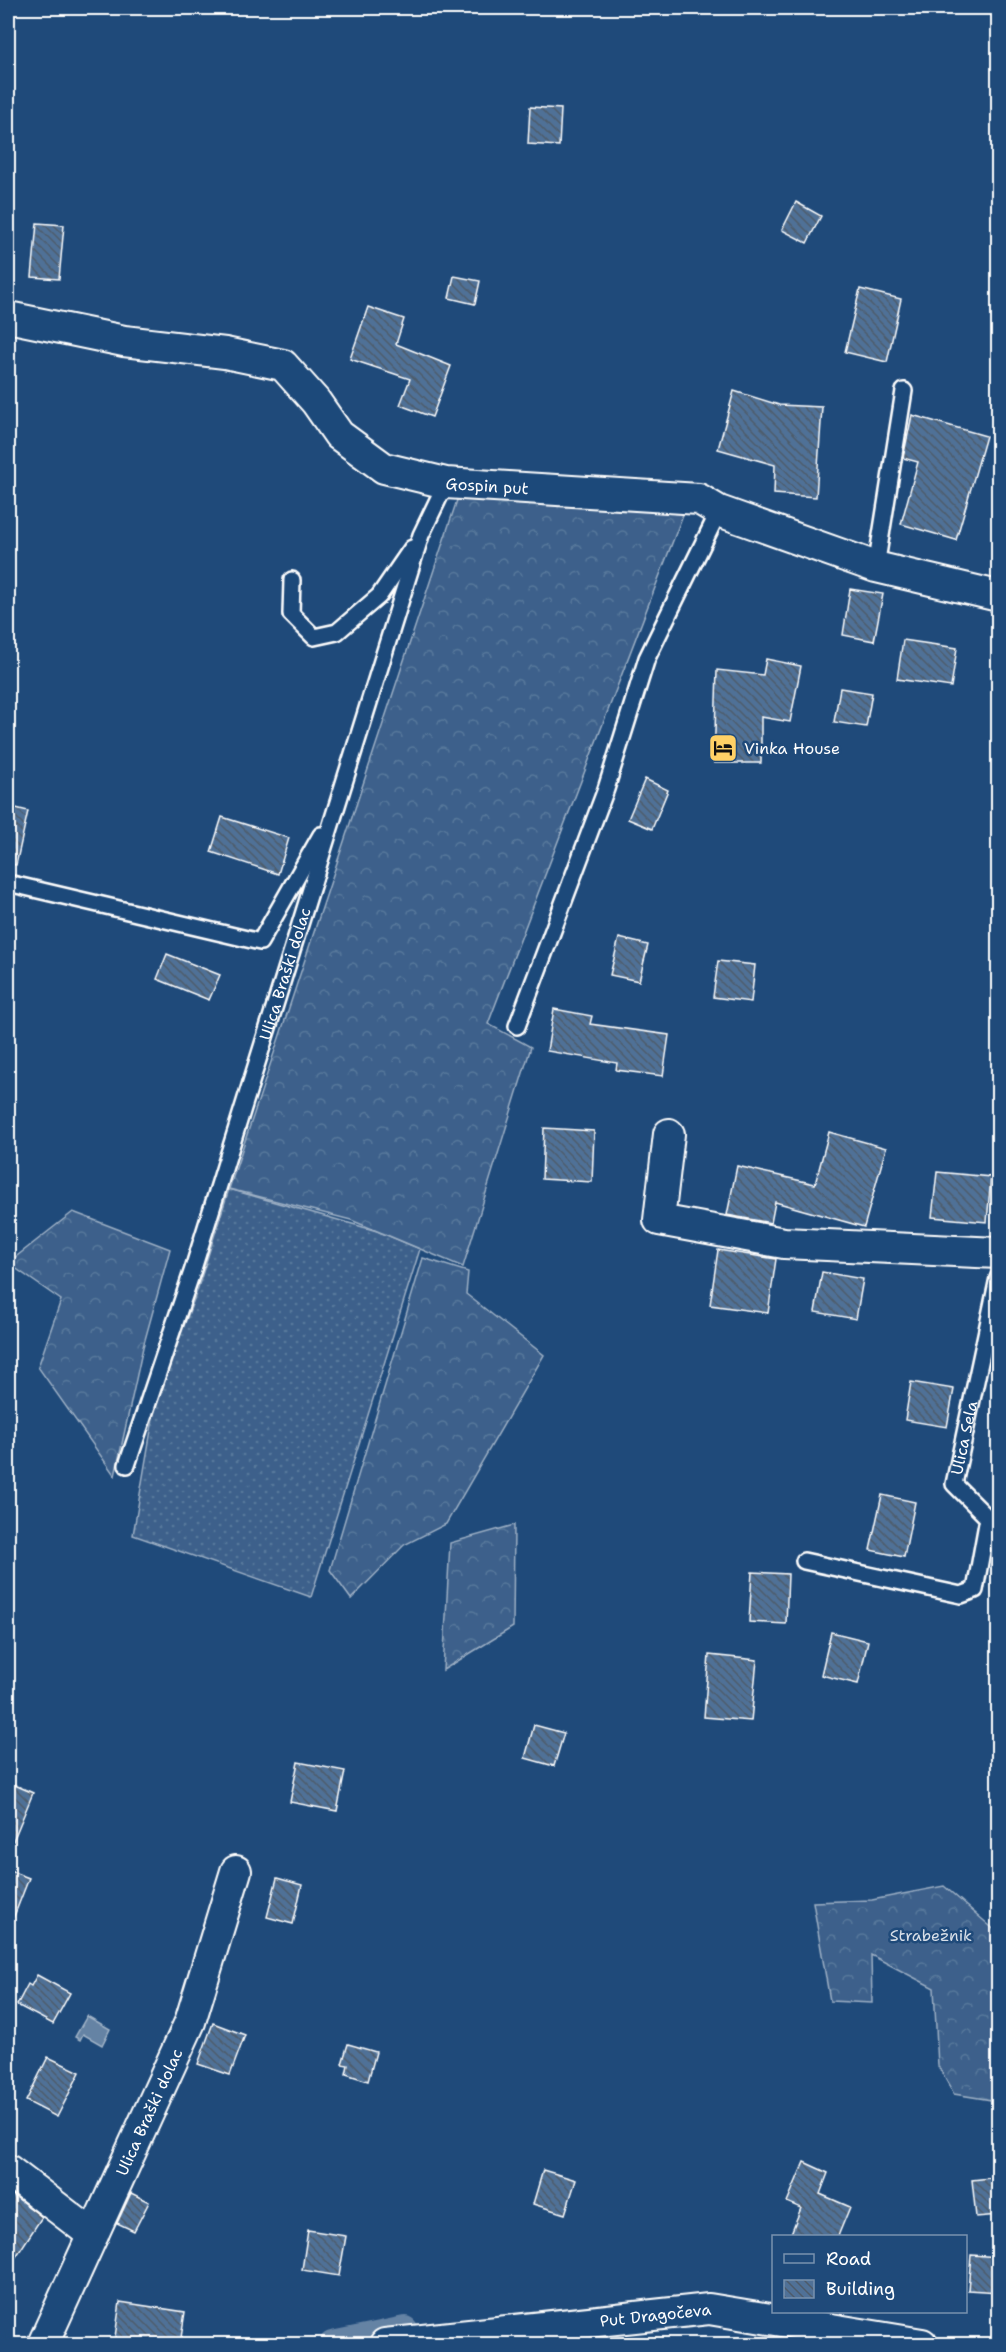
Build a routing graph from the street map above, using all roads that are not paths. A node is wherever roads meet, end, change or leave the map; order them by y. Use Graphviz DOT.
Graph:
graph roads {
  1 [pos="8,317"];
  2 [pos="904,391"];
  3 [pos="446,483"];
  4 [pos="719,512"];
  5 [pos="421,535"];
  6 [pos="876,567"];
  7 [pos="292,580"];
  8 [pos="999,596"];
  9 [pos="334,812"];
  10 [pos="8,883"];
  11 [pos="517,1026"];
  12 [pos="669,1134"];
  13 [pos="999,1253"];
  14 [pos="999,1278"];
  15 [pos="127,1465"];
  16 [pos="804,1561"];
  17 [pos="236,1871"];
  18 [pos="8,2170"];
  19 [pos="93,2235"];
  20 [pos="43,2344"];
  21 [pos="385,2344"];
  22 [pos="922,2344"];
  1 -- 3 [label="street, Gospin put"];
  2 -- 6 [label="lane"];
  3 -- 4 [label="street, Gospin put"];
  3 -- 5 [label="lane, Ulica Braški dolac"];
  4 -- 6 [label="street, Gospin put"];
  4 -- 11 [label="lane"];
  5 -- 7 [label="lane"];
  5 -- 9 [label="lane, Ulica Braški dolac"];
  6 -- 8 [label="street, Gospin put"];
  9 -- 10 [label="lane"];
  9 -- 15 [label="lane, Ulica Braški dolac"];
  12 -- 13 [label="street"];
  14 -- 16 [label="lane, Ulica Sela"];
  17 -- 19 [label="street, Ulica Braški dolac"];
  18 -- 19 [label="street"];
  19 -- 20 [label="street, Ulica Braški dolac"];
  21 -- 22 [label="street, Put Dragočeva"];
}
